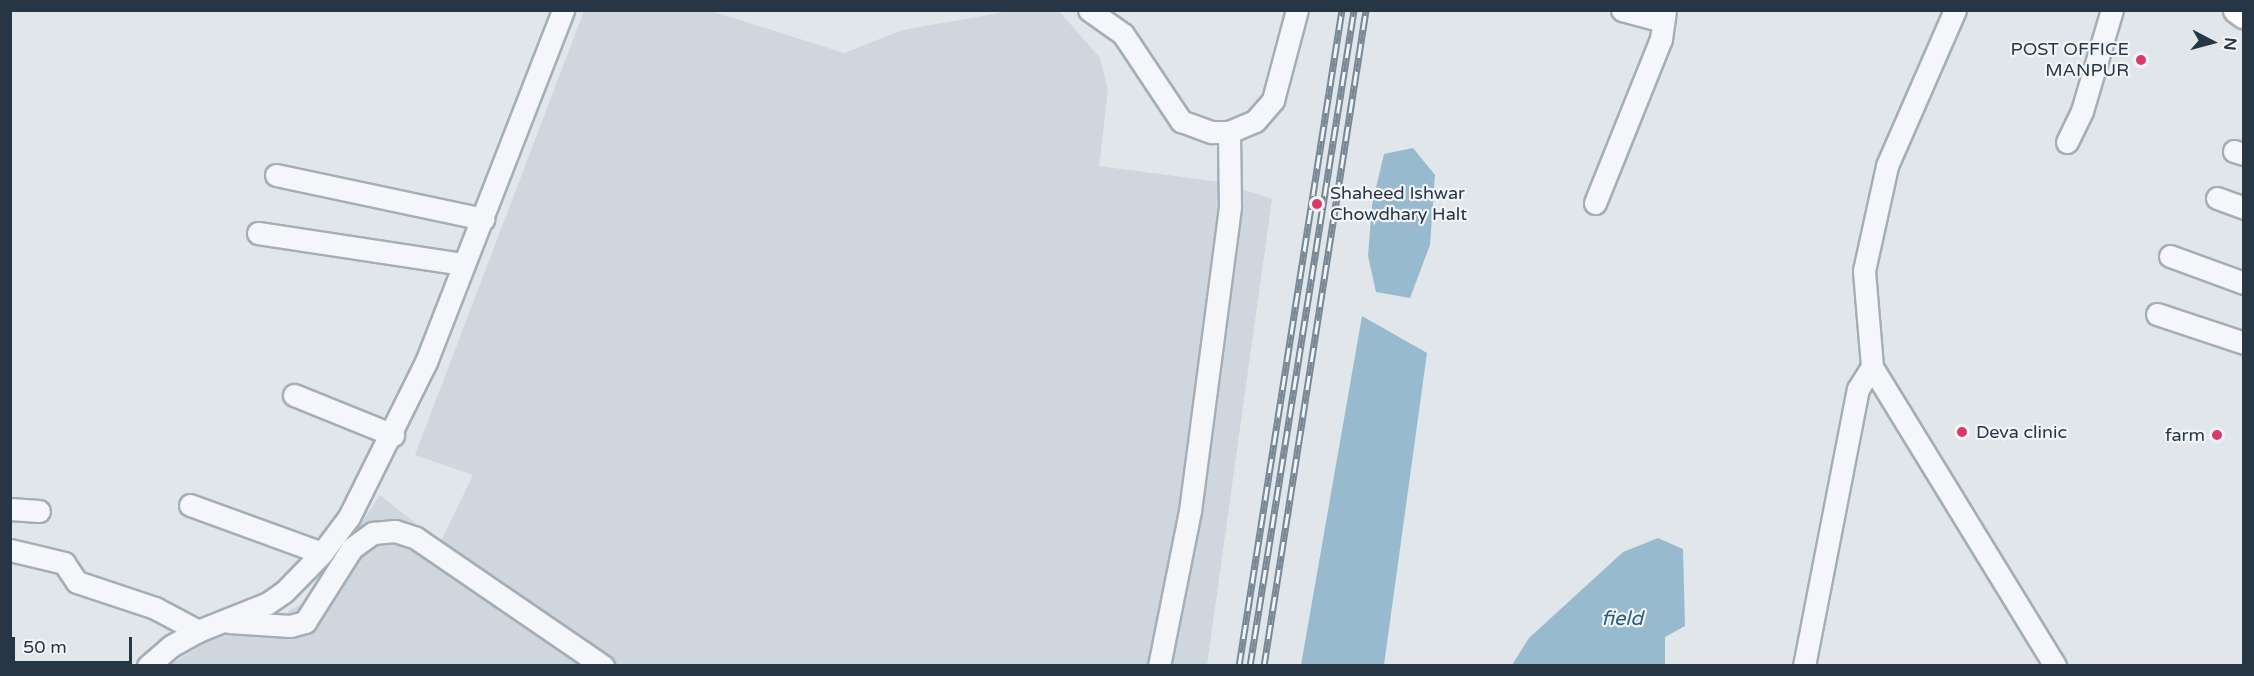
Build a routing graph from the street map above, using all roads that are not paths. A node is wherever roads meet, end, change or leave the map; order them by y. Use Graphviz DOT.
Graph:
graph roads {
  1 [pos="563,10"];
  2 [pos="1089,10"];
  3 [pos="1297,10"];
  4 [pos="1622,10"];
  5 [pos="1955,10"];
  6 [pos="2112,10"];
  7 [pos="2237,10"];
  8 [pos="2244,15"];
  9 [pos="1664,16"];
  10 [pos="1229,132"];
  11 [pos="2067,142"];
  12 [pos="276,175"];
  13 [pos="2217,198"];
  14 [pos="1595,203"];
  15 [pos="2244,208"];
  16 [pos="483,219"];
  17 [pos="258,233"];
  18 [pos="2170,256"];
  19 [pos="462,264"];
  20 [pos="2244,283"];
  21 [pos="2157,314"];
  22 [pos="2244,343"];
  23 [pos="1872,367"];
  24 [pos="294,395"];
  25 [pos="393,435"];
  26 [pos="190,505"];
  27 [pos="10,509"];
  28 [pos="39,511"];
  29 [pos="10,550"];
  30 [pos="322,553"];
  31 [pos="226,621"];
  32 [pos="198,631"];
  33 [pos="147,666"];
  34 [pos="603,666"];
  35 [pos="1159,666"];
  36 [pos="1804,666"];
  37 [pos="2055,666"];
  1 -- 16 [label="street"];
  2 -- 10 [label="street"];
  3 -- 10 [label="street"];
  4 -- 9 [label="street"];
  5 -- 23 [label="street"];
  6 -- 11 [label="street"];
  7 -- 8 [label="main road"];
  9 -- 14 [label="street"];
  10 -- 35 [label="street"];
  12 -- 16 [label="street"];
  13 -- 15 [label="street"];
  16 -- 19 [label="street"];
  17 -- 19 [label="street"];
  18 -- 20 [label="street"];
  19 -- 25 [label="street"];
  21 -- 22 [label="street"];
  23 -- 36 [label="street"];
  23 -- 37 [label="street"];
  24 -- 25 [label="street"];
  25 -- 30 [label="street"];
  26 -- 30 [label="street"];
  27 -- 28 [label="street"];
  29 -- 32 [label="street"];
  30 -- 31 [label="street"];
  31 -- 32 [label="street"];
  31 -- 34 [label="street"];
  32 -- 33 [label="street"];
}
